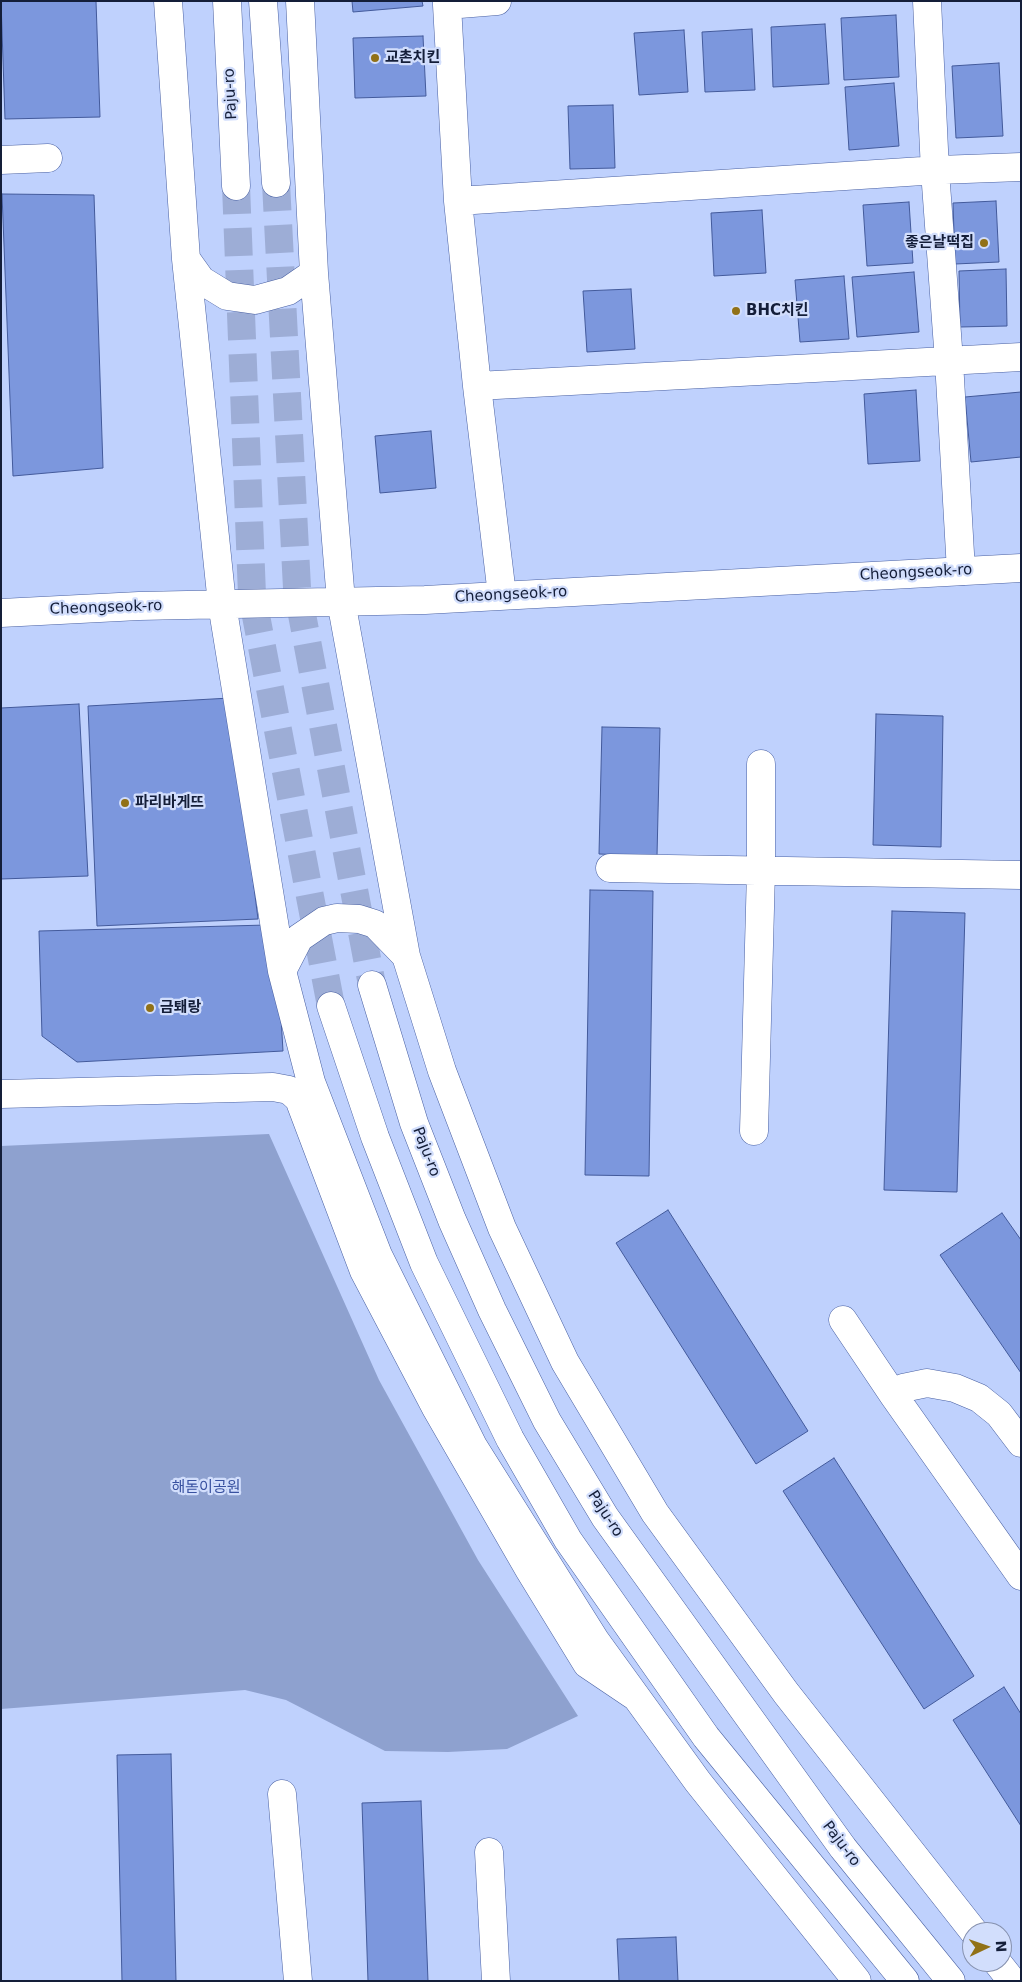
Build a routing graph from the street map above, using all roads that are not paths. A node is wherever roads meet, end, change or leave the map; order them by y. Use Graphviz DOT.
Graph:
graph roads {
  1 [pos="168,1"];
  2 [pos="227,1"];
  3 [pos="264,1"];
  4 [pos="300,1"];
  5 [pos="497,1"];
  6 [pos="927,1"];
  7 [pos="447,3"];
  8 [pos="48,158"];
  9 [pos="1,160"];
  10 [pos="1021,167"];
  11 [pos="935,171"];
  12 [pos="276,183"];
  13 [pos="236,186"];
  14 [pos="458,201"];
  15 [pos="186,259"];
  16 [pos="314,273"];
  17 [pos="1021,357"];
  18 [pos="949,361"];
  19 [pos="477,386"];
  20 [pos="1021,568"];
  21 [pos="961,571"];
  22 [pos="502,595"];
  23 [pos="341,601"];
  24 [pos="222,604"];
  25 [pos="1,613"];
  26 [pos="761,764"];
  27 [pos="610,868"];
  28 [pos="761,870"];
  29 [pos="1021,875"];
  30 [pos="406,956"];
  31 [pos="282,971"];
  32 [pos="372,985"];
  33 [pos="331,1006"];
  34 [pos="1,1094"];
  35 [pos="754,1131"];
  36 [pos="843,1320"];
  37 [pos="894,1396"];
  38 [pos="1021,1443"];
  39 [pos="1021,1576"];
  40 [pos="637,1697"];
  41 [pos="282,1794"];
  42 [pos="489,1852"];
  43 [pos="966,1922"];
  44 [pos="298,1981"];
  45 [pos="496,1981"];
  46 [pos="857,1981"];
  47 [pos="905,1981"];
  48 [pos="951,1981"];
  1 -- 15 [label="main road"];
  2 -- 13 [label="main road, Paju-ro"];
  3 -- 12 [label="main road"];
  4 -- 16 [label="main road"];
  5 -- 7 [label="main road"];
  6 -- 11 [label="main road"];
  7 -- 14 [label="main road"];
  8 -- 9 [label="main road"];
  10 -- 11 [label="main road"];
  11 -- 14 [label="main road"];
  11 -- 18 [label="main road"];
  14 -- 19 [label="main road"];
  15 -- 16 [label="main road"];
  15 -- 24 [label="main road"];
  16 -- 23 [label="main road"];
  17 -- 18 [label="main road"];
  18 -- 19 [label="main road"];
  18 -- 21 [label="main road"];
  19 -- 22 [label="main road"];
  20 -- 21 [label="main road, Cheongseok-ro"];
  21 -- 22 [label="main road, Cheongseok-ro"];
  22 -- 23 [label="main road, Cheongseok-ro"];
  23 -- 24 [label="main road, Cheongseok-ro"];
  23 -- 30 [label="main road"];
  24 -- 25 [label="main road, Cheongseok-ro"];
  24 -- 31 [label="main road"];
  26 -- 28 [label="main road"];
  27 -- 28 [label="main road"];
  28 -- 29 [label="main road"];
  28 -- 35 [label="main road"];
  30 -- 31 [label="main road"];
  30 -- 43 [label="main road"];
  31 -- 40 [label="main road"];
  32 -- 48 [label="main road, Paju-ro"];
  33 -- 47 [label="main road"];
  34 -- 40 [label="main road"];
  36 -- 37 [label="main road"];
  37 -- 38 [label="main road"];
  37 -- 39 [label="main road"];
  40 -- 46 [label="main road"];
  41 -- 44 [label="main road"];
  42 -- 45 [label="main road"];
}
